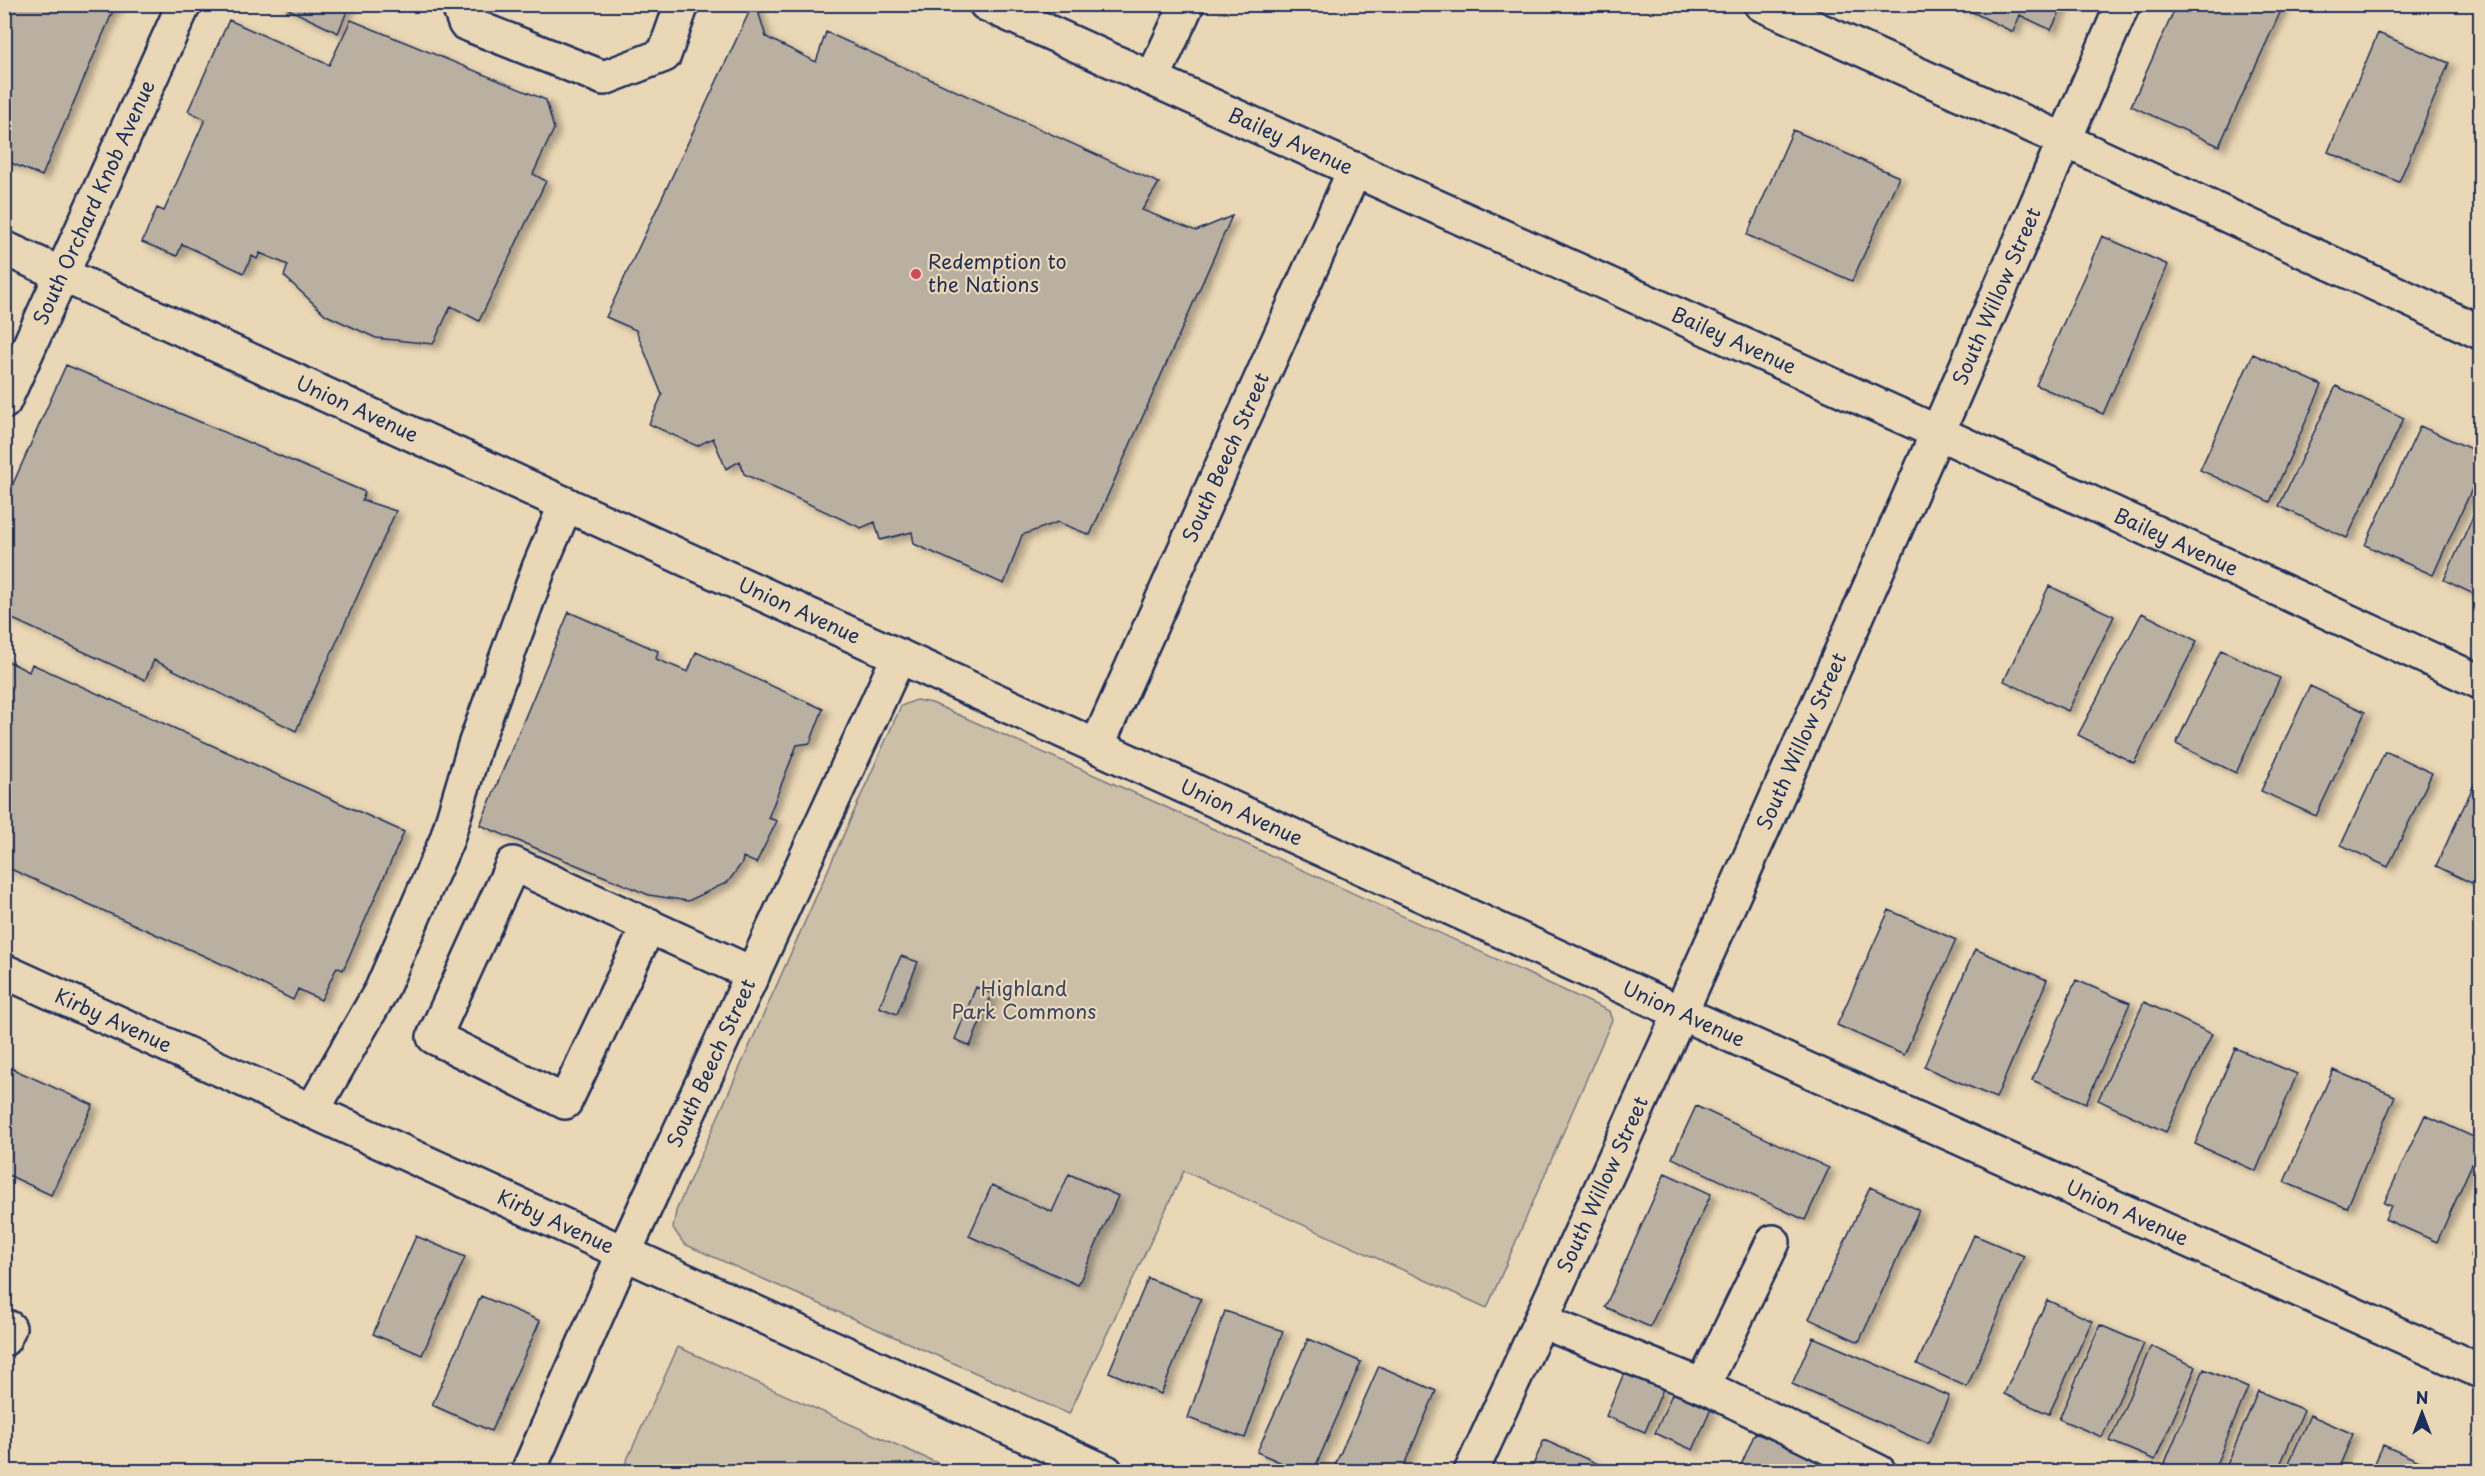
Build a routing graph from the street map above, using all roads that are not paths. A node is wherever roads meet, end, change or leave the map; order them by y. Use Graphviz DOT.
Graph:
graph roads {
  1 [pos="184,4"];
  2 [pos="458,4"];
  3 [pos="682,4"];
  4 [pos="986,4"];
  5 [pos="1187,4"];
  6 [pos="1761,4"];
  7 [pos="2123,4"];
  8 [pos="1153,78"];
  9 [pos="2064,140"];
  10 [pos="1355,169"];
  11 [pos="4,248"];
  12 [pos="62,274"];
  13 [pos="2481,332"];
  14 [pos="4,402"];
  15 [pos="1939,433"];
  16 [pos="566,504"];
  17 [pos="899,656"];
  18 [pos="2481,682"];
  19 [pos="1097,746"];
  20 [pos="649,925"];
  21 [pos="4,971"];
  22 [pos="753,974"];
  23 [pos="1679,1012"];
  24 [pos="312,1111"];
  25 [pos="1773,1242"];
  26 [pos="624,1253"];
  27 [pos="1541,1321"];
  28 [pos="4,1326"];
  29 [pos="4,1339"];
  30 [pos="2481,1371"];
  31 [pos="1703,1386"];
  32 [pos="528,1472"];
  33 [pos="1106,1472"];
  34 [pos="1471,1472"];
  35 [pos="1879,1472"];
  1 -- 12 [label="street, South Orchard Knob Avenue"];
  2 -- 3 [label="street"];
  4 -- 8 [label="street, Bailey Avenue"];
  5 -- 8 [label="street"];
  6 -- 9 [label="street"];
  7 -- 9 [label="street, South Willow Street"];
  8 -- 10 [label="street, Bailey Avenue"];
  9 -- 13 [label="street"];
  9 -- 15 [label="street, South Willow Street"];
  10 -- 15 [label="street, Bailey Avenue"];
  10 -- 19 [label="street, South Beech Street"];
  11 -- 12 [label="street, Union Avenue"];
  12 -- 14 [label="street, South Orchard Knob Avenue"];
  12 -- 16 [label="street, Union Avenue"];
  15 -- 18 [label="street, Bailey Avenue"];
  15 -- 23 [label="street, South Willow Street"];
  16 -- 17 [label="street, Union Avenue"];
  16 -- 24 [label="street"];
  17 -- 19 [label="street, Union Avenue"];
  17 -- 22 [label="street, South Beech Street"];
  19 -- 23 [label="street, Union Avenue"];
  20 -- 20 [label="street"];
  20 -- 22 [label="street"];
  21 -- 24 [label="street, Kirby Avenue"];
  22 -- 26 [label="street, South Beech Street"];
  23 -- 27 [label="street, South Willow Street"];
  23 -- 30 [label="street, Union Avenue"];
  24 -- 26 [label="street, Kirby Avenue"];
  25 -- 31 [label="street"];
  26 -- 32 [label="street, South Beech Street"];
  26 -- 33 [label="street, Kirby Avenue"];
  27 -- 31 [label="street"];
  27 -- 34 [label="street, South Willow Street"];
  28 -- 29 [label="street"];
  31 -- 35 [label="street"];
}
